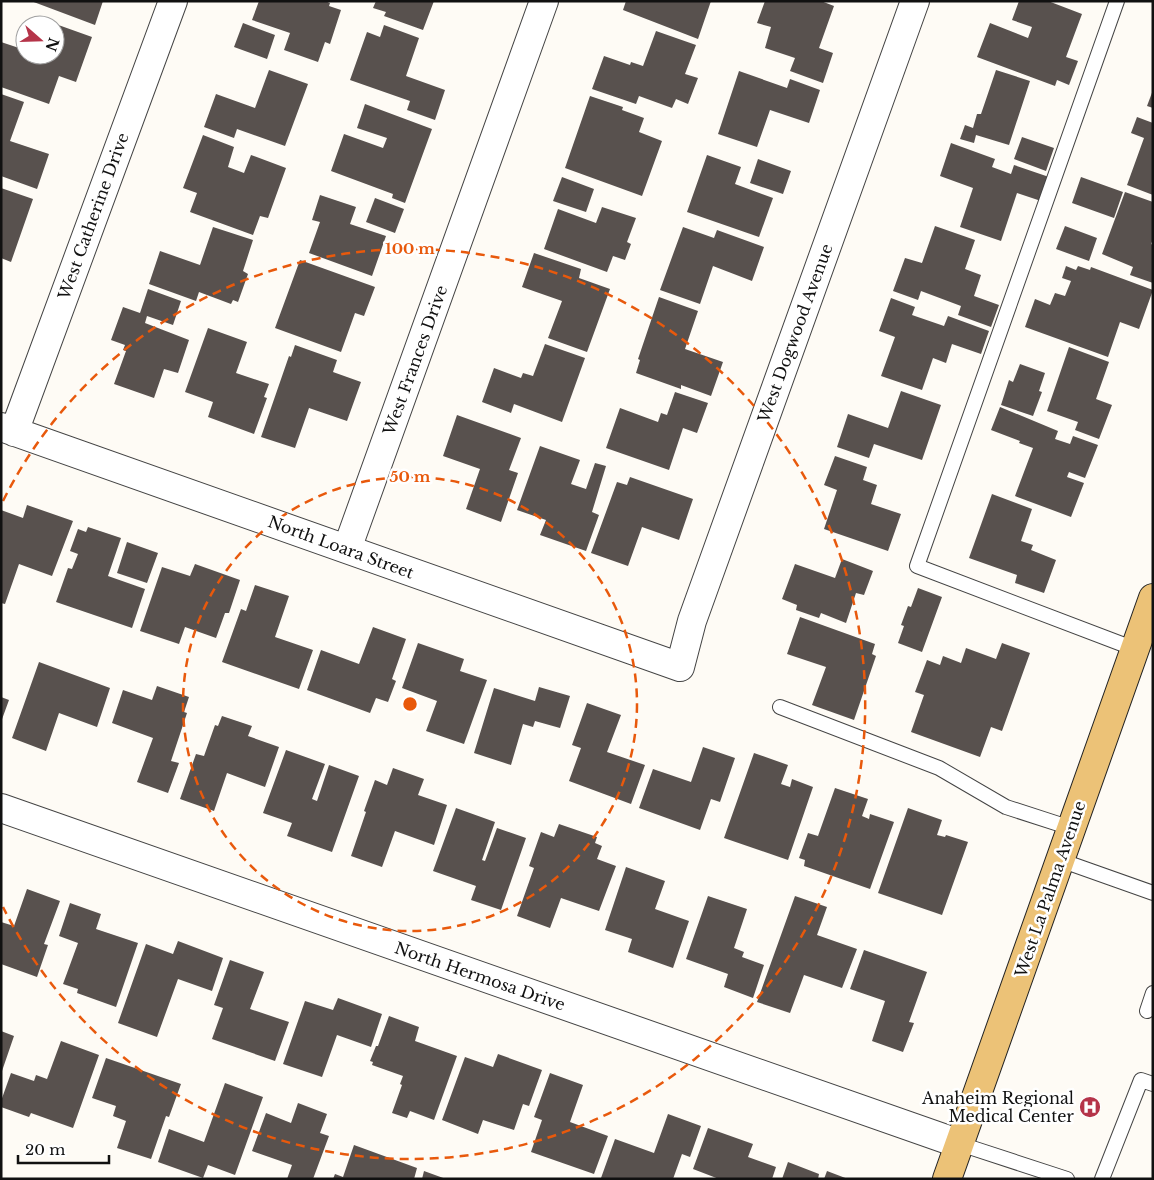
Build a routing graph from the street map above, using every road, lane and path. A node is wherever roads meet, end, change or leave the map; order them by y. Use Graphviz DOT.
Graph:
graph roads {
  1 [pos="173,1"];
  2 [pos="544,1"];
  3 [pos="915,1"];
  4 [pos="1117,1"];
  5 [pos="7,429"];
  6 [pos="347,549"];
  7 [pos="1153,598"];
  8 [pos="1135,649"];
  9 [pos="680,666"];
  10 [pos="780,707"];
  11 [pos="1,808"];
  12 [pos="1071,828"];
  13 [pos="1060,860"];
  14 [pos="1153,893"];
  15 [pos="1153,993"];
  16 [pos="1146,1010"];
  17 [pos="1153,1084"];
  18 [pos="960,1144"];
  19 [pos="947,1179"];
  20 [pos="1066,1179"];
  21 [pos="1102,1179"];
  1 -- 5 [label="street, West Catherine Drive"];
  2 -- 6 [label="street, West Frances Drive"];
  3 -- 9 [label="street, West Dogwood Avenue"];
  4 -- 8 [label="lane"];
  5 -- 6 [label="street, North Loara Street"];
  6 -- 9 [label="street, North Loara Street"];
  7 -- 8 [label="main road, West La Palma Avenue"];
  8 -- 12 [label="main road, West La Palma Avenue"];
  10 -- 12 [label="lane"];
  11 -- 18 [label="street, North Hermosa Drive"];
  12 -- 13 [label="main road, West La Palma Avenue"];
  13 -- 14 [label="lane"];
  13 -- 18 [label="main road, West La Palma Avenue"];
  15 -- 16 [label="lane"];
  17 -- 21 [label="lane"];
  18 -- 19 [label="main road, West La Palma Avenue"];
  18 -- 20 [label="lane"];
}
